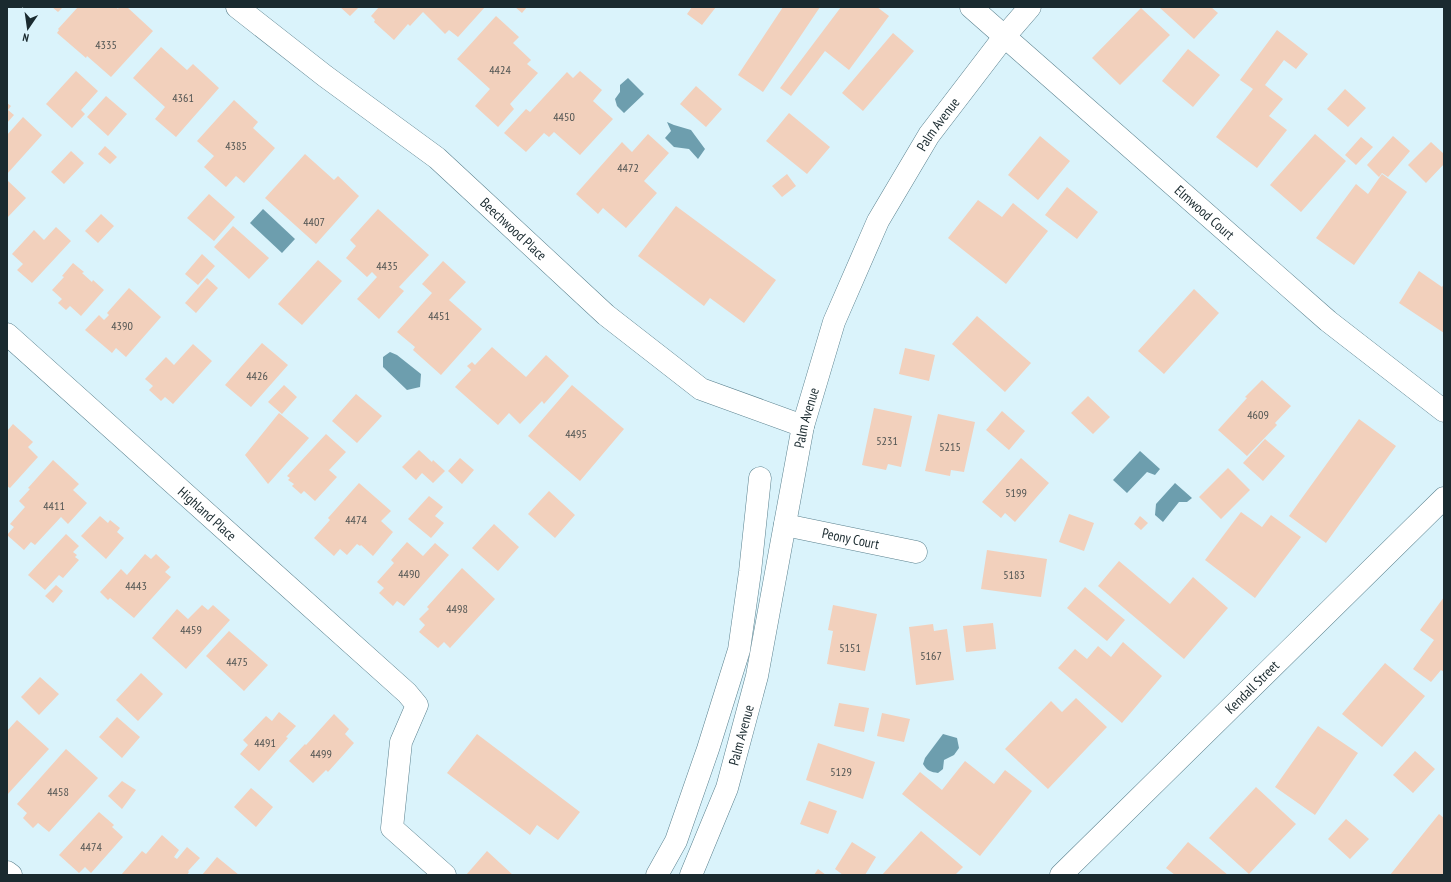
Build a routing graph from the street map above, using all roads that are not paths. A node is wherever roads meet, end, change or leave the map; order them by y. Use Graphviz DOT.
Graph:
graph roads {
  1 [pos="237,7"];
  2 [pos="971,7"];
  3 [pos="1030,7"];
  4 [pos="1004,37"];
  5 [pos="7,334"];
  6 [pos="1444,411"];
  7 [pos="803,426"];
  8 [pos="760,478"];
  9 [pos="1444,498"];
  10 [pos="785,525"];
  11 [pos="916,552"];
  12 [pos="7,872"];
  13 [pos="10,875"];
  14 [pos="445,875"];
  15 [pos="657,875"];
  16 [pos="691,875"];
  17 [pos="1061,875"];
  1 -- 7 [label="street, Beechwood Place"];
  2 -- 4 [label="street, Elmwood Court"];
  3 -- 4 [label="street, Palm Avenue"];
  4 -- 6 [label="street, Elmwood Court"];
  4 -- 7 [label="street, Palm Avenue"];
  5 -- 14 [label="street, Highland Place"];
  7 -- 10 [label="street, Palm Avenue"];
  8 -- 15 [label="street"];
  9 -- 17 [label="street, Kendall Street"];
  10 -- 11 [label="street, Peony Court"];
  10 -- 16 [label="street, Palm Avenue"];
  12 -- 13 [label="street"];
}
